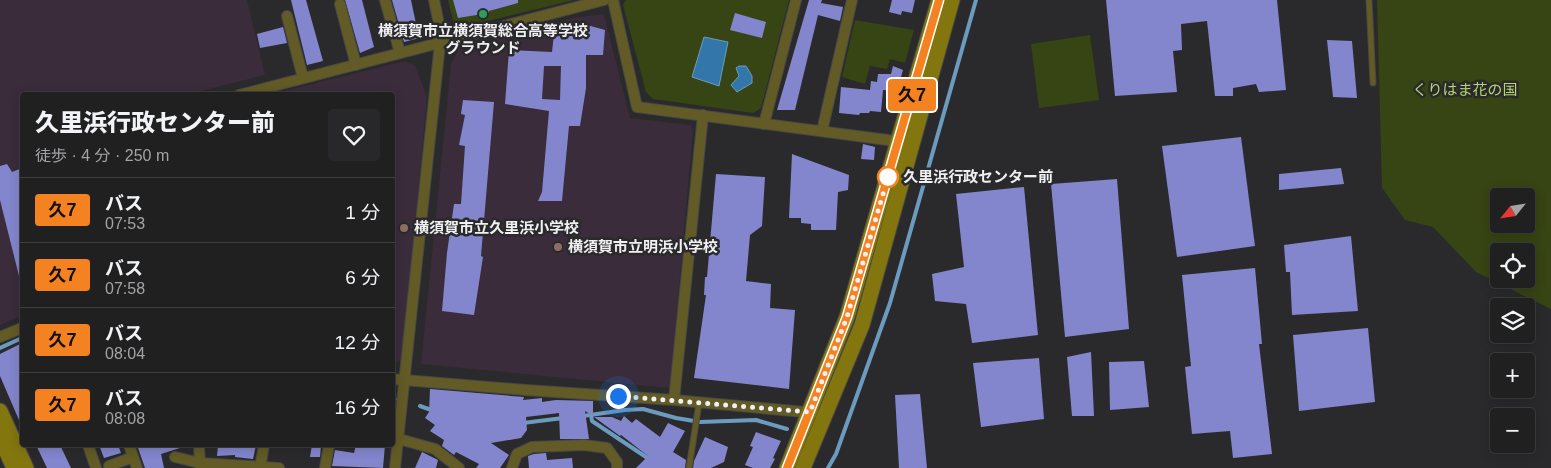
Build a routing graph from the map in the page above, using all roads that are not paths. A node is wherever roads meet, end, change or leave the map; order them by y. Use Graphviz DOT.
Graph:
graph roads {
  1 [pos="385,0"];
  2 [pos="434,0"];
  3 [pos="604,0"];
  4 [pos="613,0"];
  5 [pos="796,0"];
  6 [pos="852,0"];
  7 [pos="939,0"];
  8 [pos="952,0"];
  9 [pos="1369,0"];
  10 [pos="340,4"];
  11 [pos="286,16"];
  12 [pos="439,43"];
  13 [pos="400,53"];
  14 [pos="356,65"];
  15 [pos="303,78"];
  16 [pos="1373,83"];
  17 [pos="250,92"];
  18 [pos="703,116"];
  19 [pos="764,124"];
  20 [pos="822,131"];
  21 [pos="905,142"];
  22 [pos="20,329"];
  23 [pos="0,337"];
  24 [pos="395,379"];
  25 [pos="406,380"];
  26 [pos="674,400"];
  27 [pos="699,403"];
  28 [pos="0,412"];
  29 [pos="810,412"];
  30 [pos="826,413"];
  31 [pos="0,437"];
  32 [pos="399,439"];
  33 [pos="89,447"];
  34 [pos="130,447"];
  35 [pos="199,447"];
  36 [pos="264,447"];
  37 [pos="329,447"];
  38 [pos="133,457"];
  39 [pos="175,457"];
  40 [pos="200,465"];
  41 [pos="109,466"];
  42 [pos="260,467"];
  43 [pos="14,468"];
  44 [pos="26,468"];
  45 [pos="96,468"];
  46 [pos="137,468"];
  47 [pos="279,468"];
  48 [pos="325,468"];
  49 [pos="395,468"];
  50 [pos="459,468"];
  51 [pos="512,468"];
  52 [pos="618,468"];
  53 [pos="689,468"];
  54 [pos="787,468"];
  55 [pos="803,468"];
  1 -- 13 [label="street"];
  2 -- 12 [label="street"];
  3 -- 12 [label="street"];
  4 -- 18 [label="street"];
  5 -- 19 [label="street"];
  6 -- 20 [label="street"];
  7 -- 21 [label="street"];
  8 -- 21 [label="street"];
  9 -- 16 [label="lane"];
  10 -- 14 [label="street"];
  11 -- 15 [label="street"];
  12 -- 13 [label="street"];
  12 -- 25 [label="street"];
  13 -- 14 [label="street"];
  14 -- 15 [label="street"];
  15 -- 17 [label="street"];
  18 -- 19 [label="street"];
  18 -- 26 [label="street"];
  19 -- 20 [label="street"];
  20 -- 21 [label="street"];
  21 -- 29 [label="street"];
  21 -- 30 [label="street"];
  22 -- 23 [label="street"];
  24 -- 25 [label="street"];
  25 -- 26 [label="street"];
  25 -- 32 [label="street"];
  26 -- 27 [label="street"];
  27 -- 29 [label="street"];
  27 -- 53 [label="lane"];
  28 -- 44 [label="street"];
  29 -- 30 [label="street"];
  29 -- 54 [label="street"];
  30 -- 55 [label="street"];
  31 -- 43 [label="street"];
  32 -- 49 [label="street"];
  32 -- 50 [label="street"];
  33 -- 45 [label="street"];
  34 -- 38 [label="street"];
  35 -- 40 [label="street"];
  36 -- 42 [label="street"];
  37 -- 48 [label="street"];
  38 -- 41 [label="street"];
  38 -- 46 [label="street"];
  39 -- 40 [label="street"];
  40 -- 42 [label="street"];
  42 -- 47 [label="street"];
  51 -- 52 [label="street"];
}
